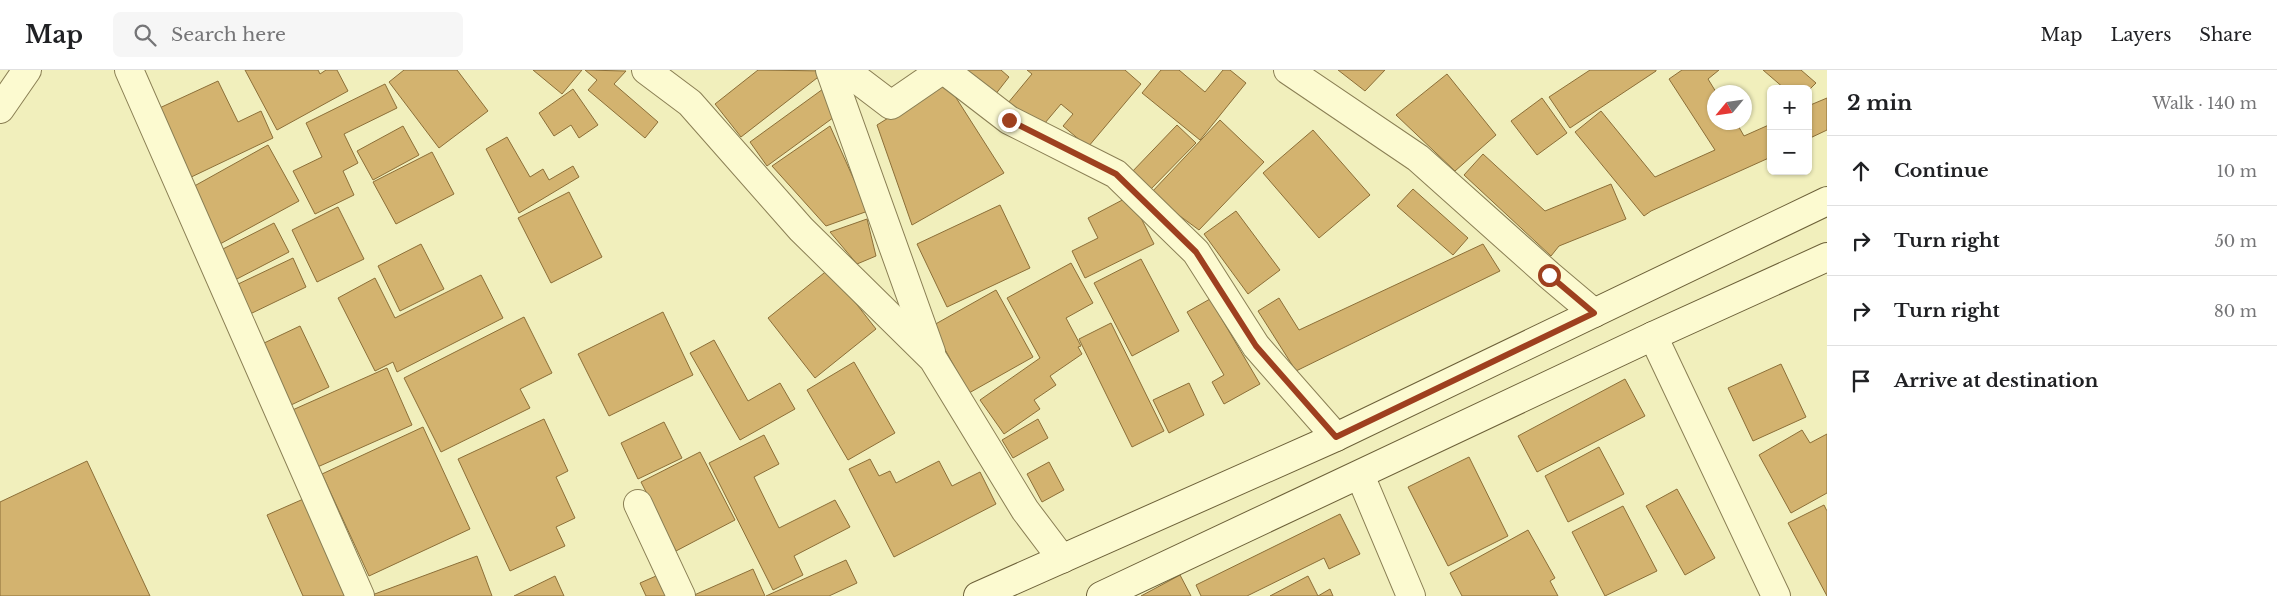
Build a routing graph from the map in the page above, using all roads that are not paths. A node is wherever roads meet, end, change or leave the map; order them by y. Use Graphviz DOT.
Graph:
graph roads {
  1 [pos="27,70"];
  2 [pos="128,70"];
  3 [pos="646,70"];
  4 [pos="830,70"];
  5 [pos="845,70"];
  6 [pos="943,70"];
  7 [pos="1288,70"];
  8 [pos="0,109"];
  9 [pos="1827,201"];
  10 [pos="1827,258"];
  11 [pos="1594,313"];
  12 [pos="1653,336"];
  13 [pos="933,359"];
  14 [pos="1336,437"];
  15 [pos="1360,474"];
  16 [pos="638,504"];
  17 [pos="1062,559"];
  18 [pos="360,596"];
  19 [pos="681,596"];
  20 [pos="978,596"];
  21 [pos="1101,596"];
  22 [pos="1411,596"];
  23 [pos="1776,596"];
  1 -- 8 [label="street"];
  2 -- 18 [label="street"];
  3 -- 13 [label="street"];
  4 -- 13 [label="street"];
  5 -- 6 [label="street"];
  6 -- 14 [label="street"];
  7 -- 11 [label="street"];
  9 -- 11 [label="street"];
  10 -- 12 [label="street"];
  11 -- 14 [label="street"];
  12 -- 15 [label="street"];
  12 -- 23 [label="street"];
  13 -- 17 [label="street"];
  14 -- 17 [label="street"];
  15 -- 21 [label="street"];
  15 -- 22 [label="street"];
  16 -- 19 [label="street"];
  17 -- 20 [label="street"];
}
